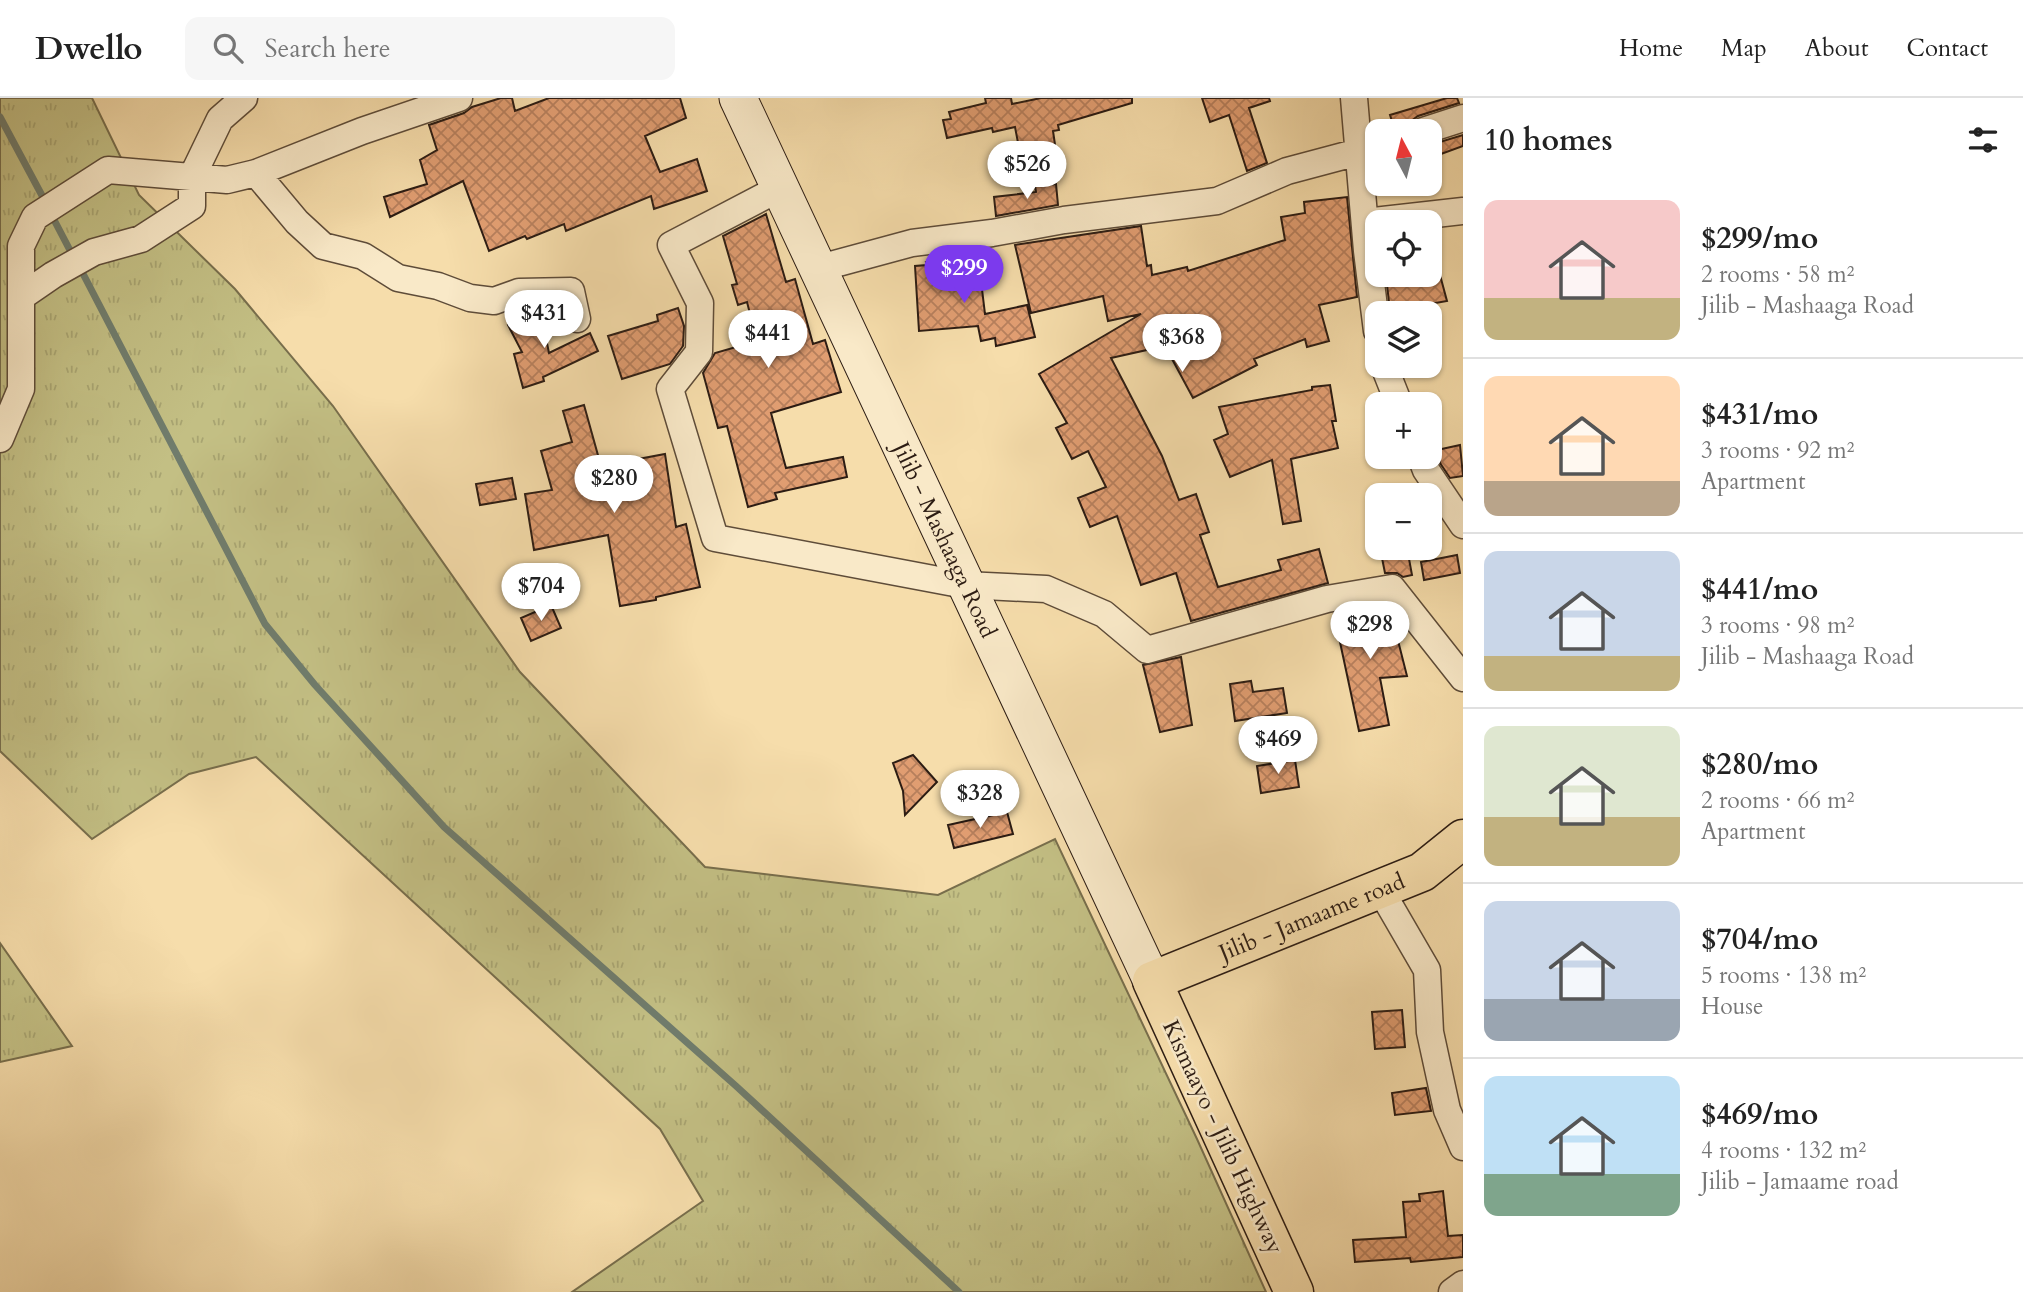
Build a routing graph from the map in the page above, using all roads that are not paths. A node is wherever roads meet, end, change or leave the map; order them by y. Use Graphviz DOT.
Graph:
graph roads {
  1 [pos="244,98"];
  2 [pos="459,98"];
  3 [pos="738,98"];
  4 [pos="1354,98"];
  5 [pos="1463,118"];
  6 [pos="1442,125"];
  7 [pos="1365,136"];
  8 [pos="1365,151"];
  9 [pos="256,173"];
  10 [pos="192,177"];
  11 [pos="780,188"];
  12 [pos="1463,211"];
  13 [pos="1442,213"];
  14 [pos="816,269"];
  15 [pos="22,297"];
  16 [pos="577,319"];
  17 [pos="0,439"];
  18 [pos="1426,469"];
  19 [pos="1463,525"];
  20 [pos="965,585"];
  21 [pos="1463,678"];
  22 [pos="1463,839"];
  23 [pos="1380,889"];
  24 [pos="1152,981"];
  25 [pos="1463,1147"];
  26 [pos="1463,1284"];
  27 [pos="1294,1292"];
  28 [pos="1452,1292"];
  1 -- 10 [label="street"];
  2 -- 9 [label="street"];
  3 -- 11 [label="main road, Jilib - Mashaaga Road"];
  4 -- 7 [label="street"];
  5 -- 6 [label="street"];
  8 -- 14 [label="street"];
  9 -- 10 [label="street"];
  9 -- 16 [label="street"];
  10 -- 15 [label="street"];
  10 -- 15 [label="street"];
  11 -- 14 [label="main road, Jilib - Mashaaga Road"];
  11 -- 20 [label="street"];
  12 -- 13 [label="street"];
  14 -- 20 [label="main road, Jilib - Mashaaga Road"];
  15 -- 17 [label="street"];
  18 -- 19 [label="street"];
  20 -- 21 [label="street"];
  20 -- 24 [label="main road, Jilib - Mashaaga Road"];
  22 -- 23 [label="main road, Jilib - Jamaame road"];
  23 -- 24 [label="main road, Jilib - Jamaame road"];
  23 -- 25 [label="street"];
  24 -- 27 [label="main road, Kismaayo - Jilib Highway"];
  26 -- 28 [label="street"];
}
